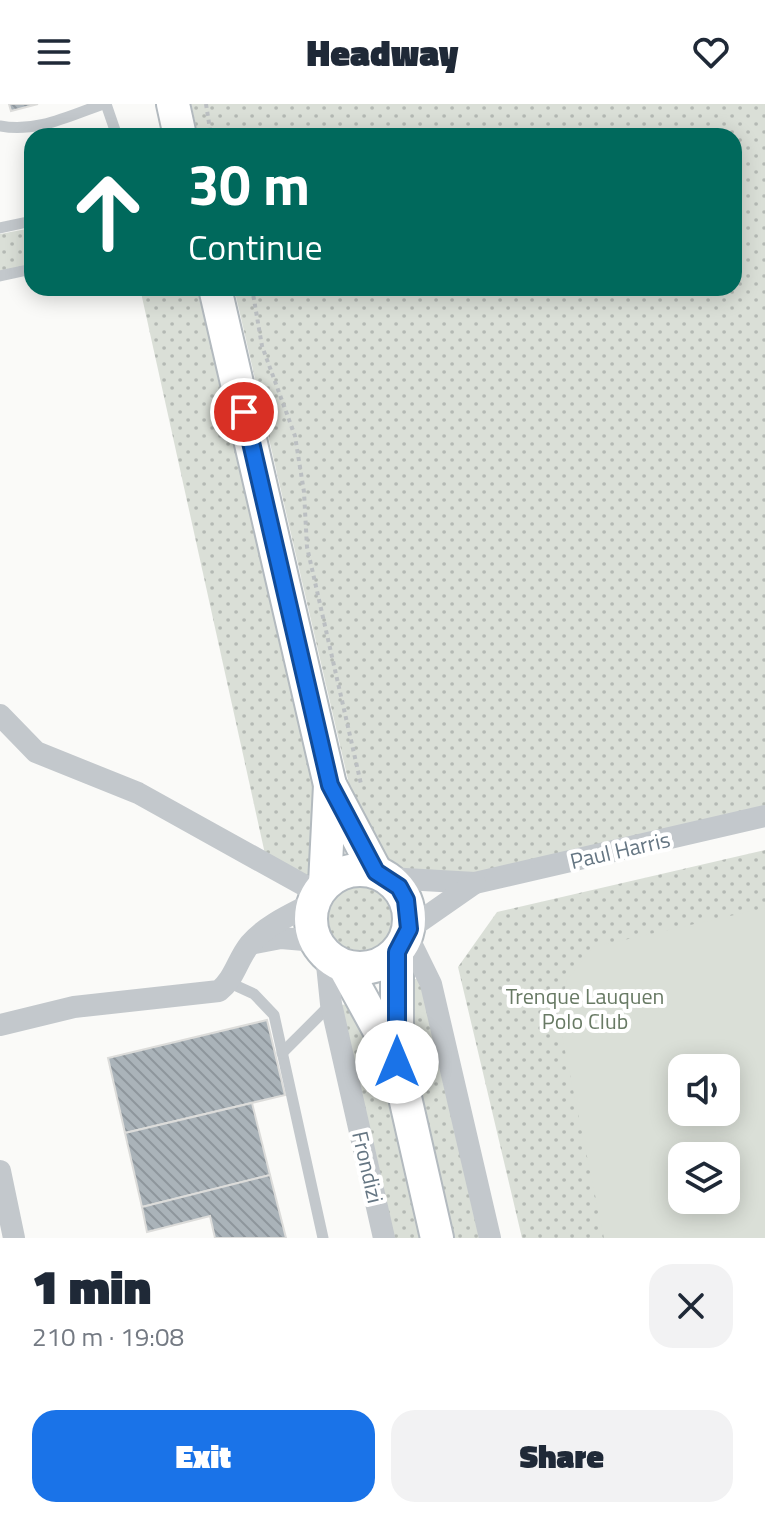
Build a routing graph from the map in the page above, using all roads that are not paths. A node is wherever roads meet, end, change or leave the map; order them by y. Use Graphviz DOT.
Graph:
graph roads {
  1 [pos="104,104"];
  2 [pos="173,104"];
  3 [pos="0,126"];
  4 [pos="114,128"];
  5 [pos="178,128"];
  6 [pos="24,223"];
  7 [pos="0,228"];
  8 [pos="24,271"];
  9 [pos="0,276"];
  10 [pos="217,296"];
  11 [pos="0,715"];
  12 [pos="330,785"];
  13 [pos="765,816"];
  14 [pos="382,875"];
  15 [pos="475,883"];
  16 [pos="319,893"];
  17 [pos="404,939"];
  18 [pos="250,944"];
  19 [pos="329,954"];
  20 [pos="230,983"];
  21 [pos="331,1004"];
  22 [pos="0,1025"];
  23 [pos="282,1053"];
  24 [pos="397,1062"];
  25 [pos="0,1171"];
  26 [pos="14,1238"];
  27 [pos="323,1238"];
  28 [pos="384,1238"];
  29 [pos="437,1238"];
  30 [pos="490,1238"];
  1 -- 3 [label="lane"];
  1 -- 4 [label="lane"];
  2 -- 5 [label="main road"];
  6 -- 7 [label="lane"];
  8 -- 9 [label="lane"];
  10 -- 12 [label="main road"];
  11 -- 16 [label="street"];
  12 -- 14 [label="main road"];
  12 -- 16 [label="main road"];
  13 -- 15 [label="street, Paul Harris"];
  14 -- 15 [label="street, Paul Harris"];
  14 -- 16 [label="main road"];
  14 -- 17 [label="main road"];
  15 -- 17 [label="street, Paul Harris"];
  16 -- 18 [label="street"];
  16 -- 19 [label="main road"];
  17 -- 19 [label="main road"];
  17 -- 24 [label="main road"];
  17 -- 30 [label="street"];
  18 -- 19 [label="street"];
  18 -- 20 [label="street"];
  19 -- 21 [label="street, Frondizi"];
  19 -- 24 [label="main road"];
  20 -- 22 [label="street"];
  20 -- 23 [label="lane"];
  21 -- 23 [label="lane"];
  21 -- 28 [label="street, Frondizi"];
  23 -- 27 [label="lane"];
  24 -- 29 [label="main road"];
  25 -- 26 [label="street"];
}
